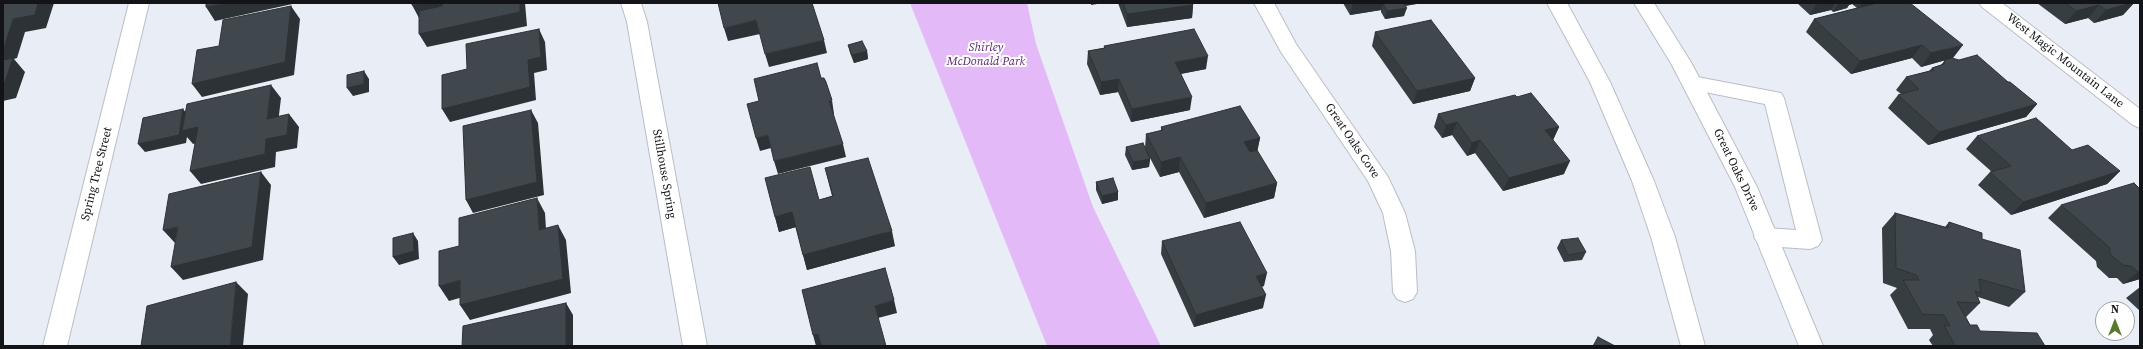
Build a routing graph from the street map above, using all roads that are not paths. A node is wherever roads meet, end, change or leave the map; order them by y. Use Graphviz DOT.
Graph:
graph roads {
  1 [pos="139,3"];
  2 [pos="631,3"];
  3 [pos="1264,3"];
  4 [pos="1557,3"];
  5 [pos="1644,3"];
  6 [pos="1989,3"];
  7 [pos="1692,83"];
  8 [pos="2132,104"];
  9 [pos="2140,120"];
  10 [pos="1766,237"];
  11 [pos="1405,292"];
  12 [pos="55,346"];
  13 [pos="695,346"];
  14 [pos="1693,346"];
  15 [pos="1811,346"];
  1 -- 12 [label="street, Spring Tree Street"];
  2 -- 13 [label="street, Stillhouse Spring"];
  3 -- 11 [label="street, Great Oaks Cove"];
  4 -- 14 [label="street"];
  5 -- 7 [label="street, Great Oaks Drive"];
  6 -- 8 [label="street, West Magic Mountain Lane"];
  7 -- 10 [label="street, Great Oaks Drive"];
  7 -- 10 [label="street"];
  8 -- 9 [label="street, West Magic Mountain Lane"];
  10 -- 15 [label="street, Great Oaks Drive"];
}
